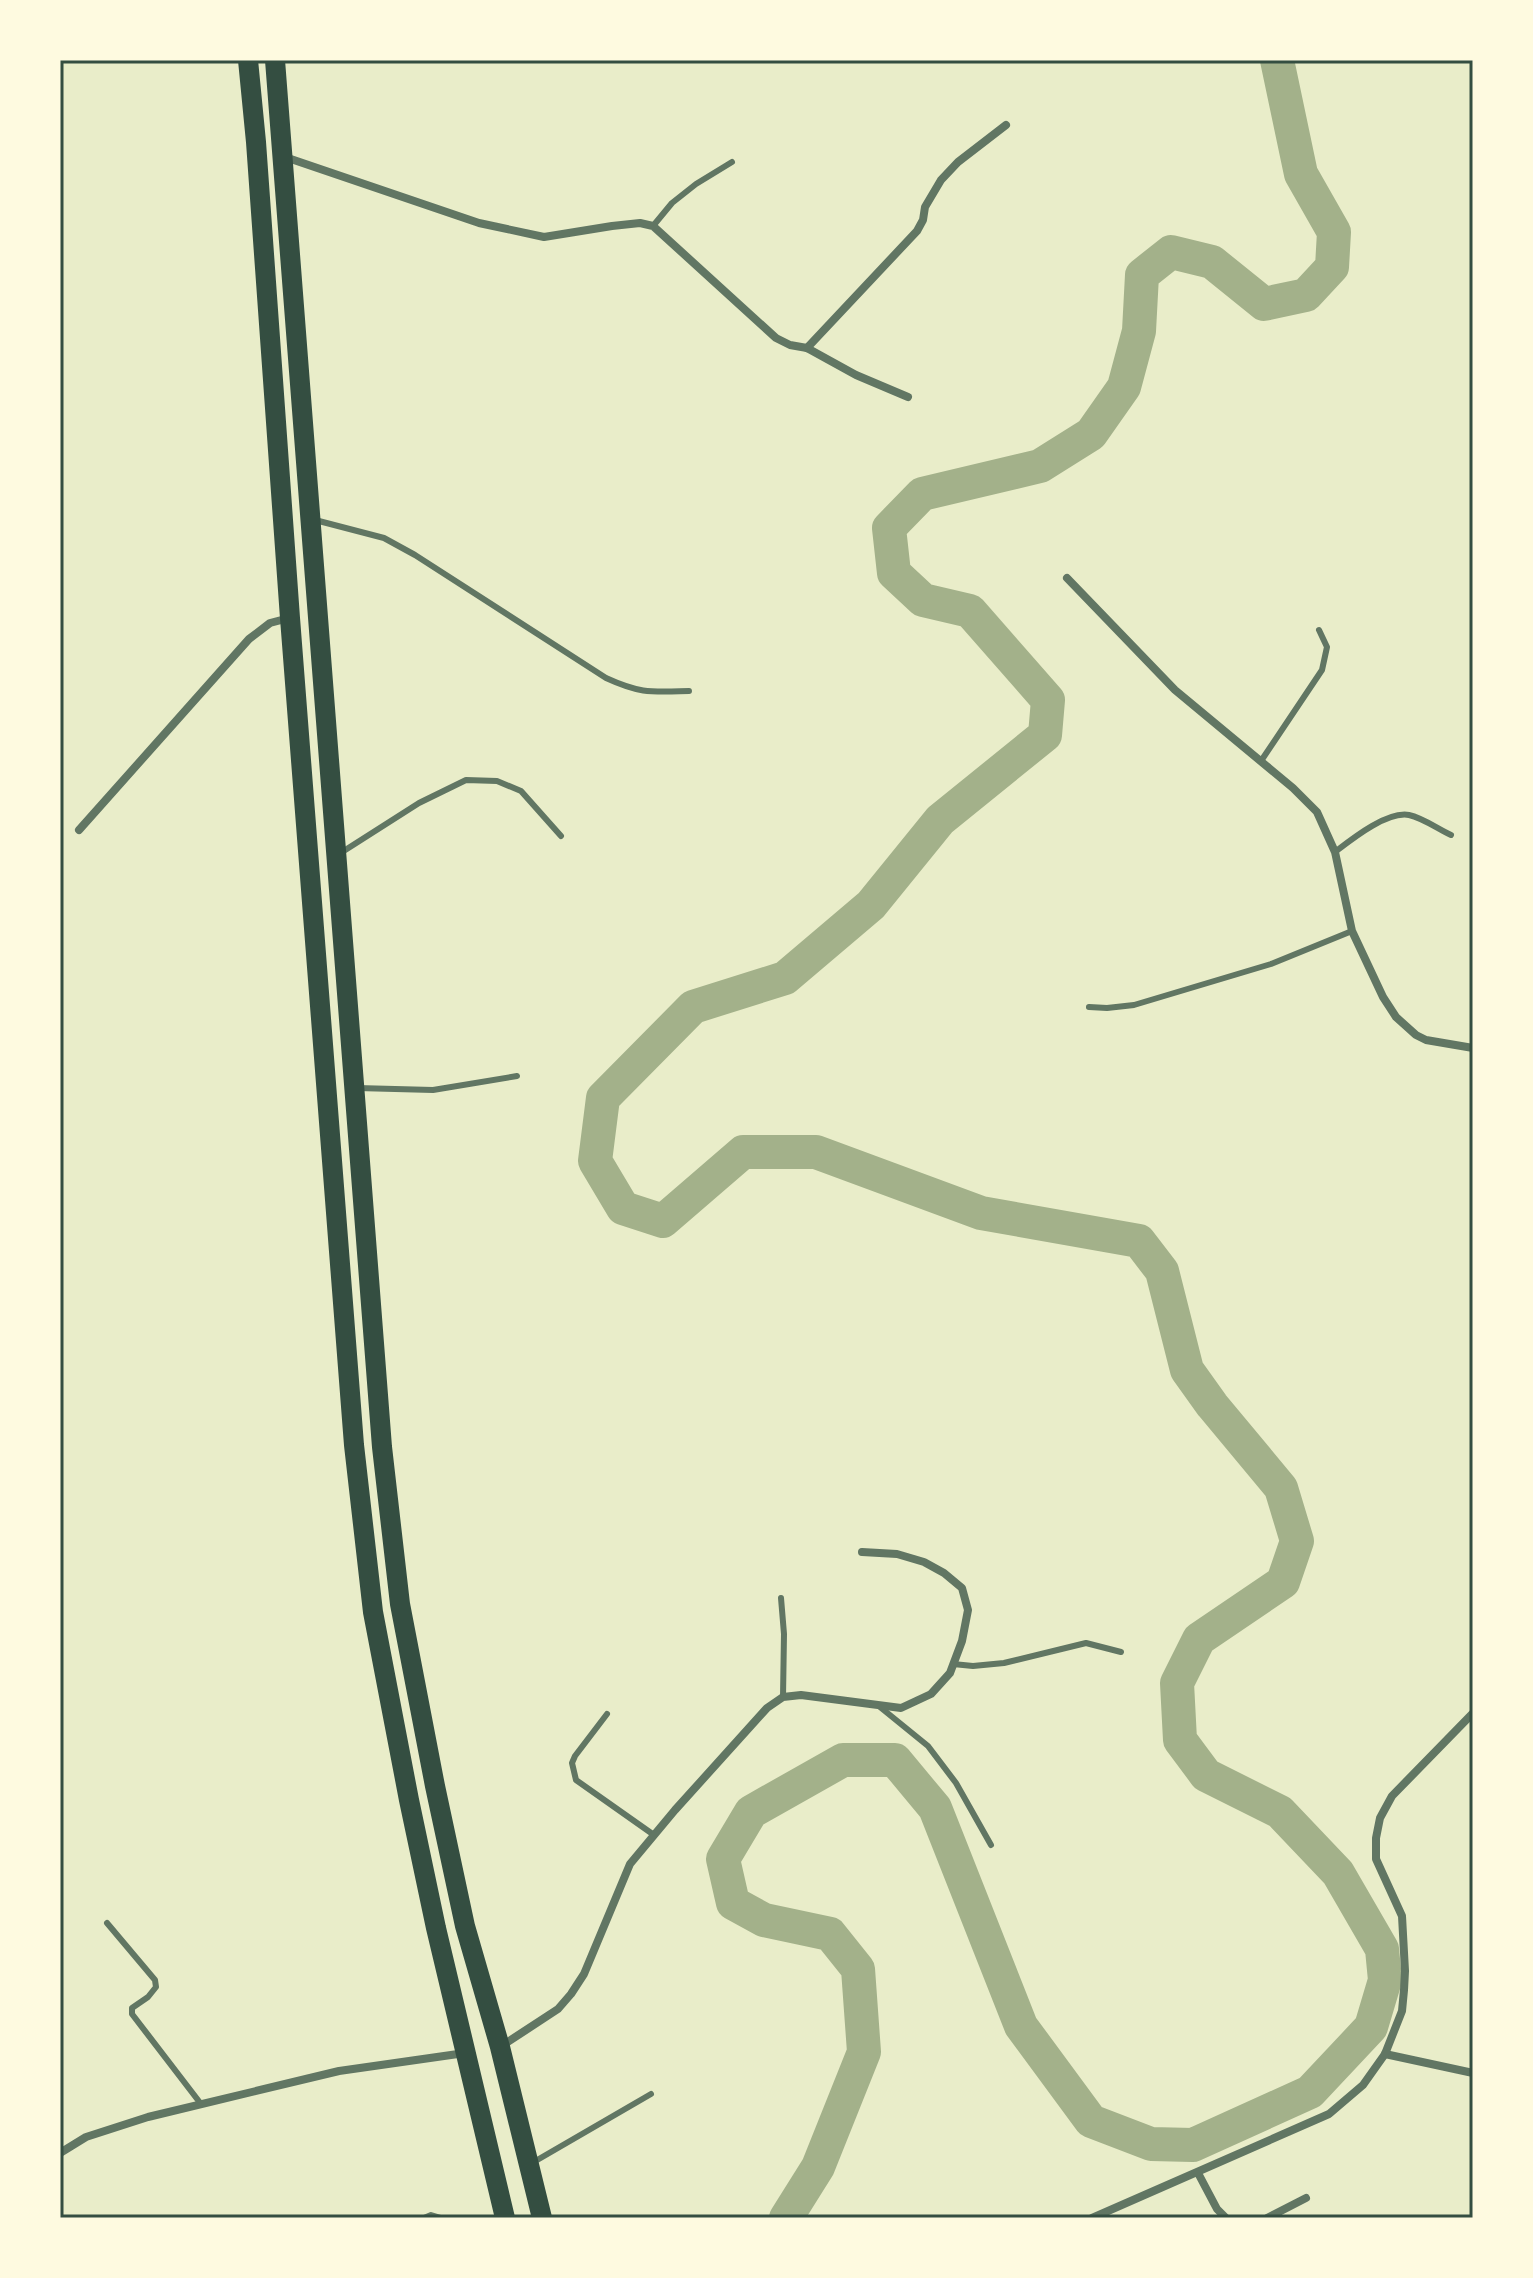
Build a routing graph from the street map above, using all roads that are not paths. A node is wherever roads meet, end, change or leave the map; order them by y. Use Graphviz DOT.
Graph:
graph roads {
  1 [pos="248,60"];
  2 [pos="275,60"];
  3 [pos="1006,125"];
  4 [pos="284,157"];
  5 [pos="732,162"];
  6 [pos="653,226"];
  7 [pos="807,348"];
  8 [pos="908,397"];
  9 [pos="311,519"];
  10 [pos="1067,578"];
  11 [pos="290,618"];
  12 [pos="1319,630"];
  13 [pos="689,691"];
  14 [pos="1261,761"];
  15 [pos="79,830"];
  16 [pos="1451,835"];
  17 [pos="561,836"];
  18 [pos="1335,852"];
  19 [pos="336,856"];
  20 [pos="1352,931"];
  21 [pos="1089,1007"];
  22 [pos="1473,1048"];
  23 [pos="517,1076"];
  24 [pos="354,1088"];
  25 [pos="862,1552"];
  26 [pos="781,1598"];
  27 [pos="1121,1652"];
  28 [pos="953,1664"];
  29 [pos="783,1697"];
  30 [pos="880,1707"];
  31 [pos="1473,1713"];
  32 [pos="607,1714"];
  33 [pos="654,1835"];
  34 [pos="991,1845"];
  35 [pos="107,1923"];
  36 [pos="500,2047"];
  37 [pos="466,2053"];
  38 [pos="1385,2054"];
  39 [pos="1473,2073"];
  40 [pos="651,2094"];
  41 [pos="201,2104"];
  42 [pos="60,2153"];
  43 [pos="529,2165"];
  44 [pos="1198,2173"];
  45 [pos="1306,2198"];
  46 [pos="424,2218"];
  47 [pos="441,2218"];
  48 [pos="505,2218"];
  49 [pos="542,2218"];
  50 [pos="1092,2218"];
  51 [pos="1226,2218"];
  52 [pos="1267,2218"];
  1 -- 11 [label="highway"];
  2 -- 4 [label="highway"];
  3 -- 7 [label="street"];
  4 -- 6 [label="street"];
  4 -- 9 [label="highway"];
  5 -- 6 [label="lane"];
  6 -- 7 [label="street"];
  7 -- 8 [label="street"];
  9 -- 13 [label="lane"];
  9 -- 19 [label="highway"];
  10 -- 14 [label="street"];
  11 -- 15 [label="street"];
  11 -- 37 [label="highway"];
  12 -- 14 [label="lane"];
  14 -- 18 [label="street"];
  16 -- 18 [label="lane"];
  17 -- 19 [label="lane"];
  18 -- 20 [label="street"];
  19 -- 24 [label="highway"];
  20 -- 21 [label="lane"];
  20 -- 22 [label="street"];
  23 -- 24 [label="lane"];
  24 -- 36 [label="highway"];
  25 -- 28 [label="street"];
  26 -- 29 [label="lane"];
  27 -- 28 [label="lane"];
  28 -- 30 [label="street"];
  29 -- 30 [label="street"];
  29 -- 33 [label="street"];
  30 -- 34 [label="lane"];
  31 -- 38 [label="street"];
  32 -- 33 [label="lane"];
  33 -- 36 [label="street"];
  35 -- 41 [label="lane"];
  36 -- 43 [label="highway"];
  37 -- 41 [label="street"];
  37 -- 48 [label="highway"];
  38 -- 39 [label="street"];
  38 -- 44 [label="street"];
  40 -- 43 [label="lane"];
  41 -- 42 [label="street"];
  43 -- 49 [label="highway"];
  44 -- 50 [label="street"];
  44 -- 51 [label="street"];
  45 -- 52 [label="street"];
  46 -- 47 [label="lane"];
}
